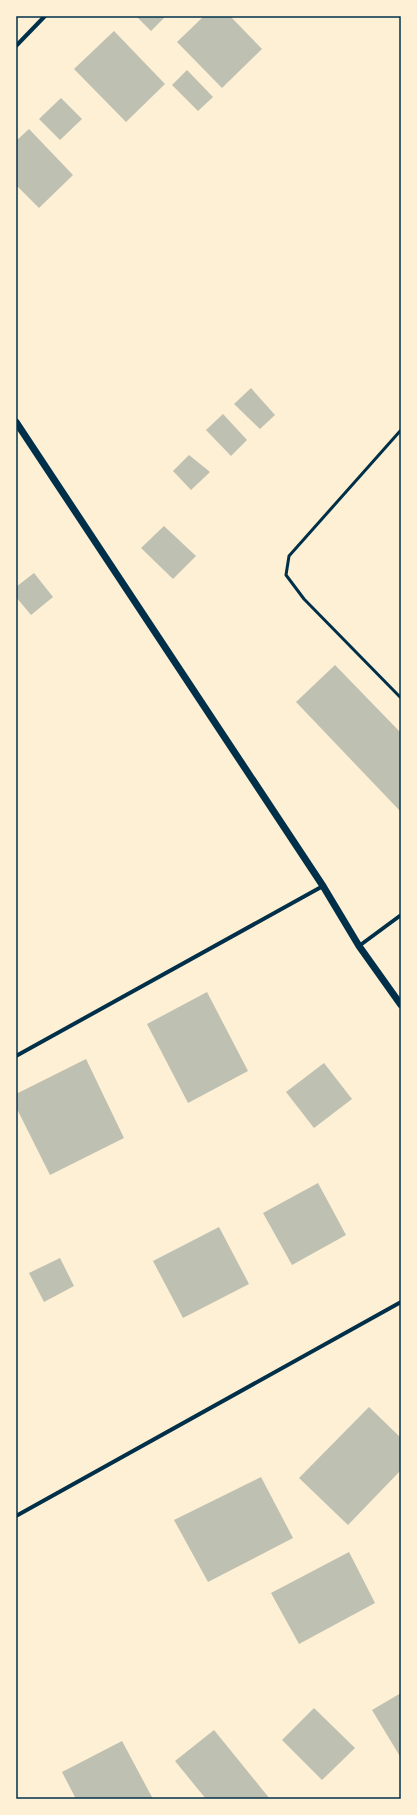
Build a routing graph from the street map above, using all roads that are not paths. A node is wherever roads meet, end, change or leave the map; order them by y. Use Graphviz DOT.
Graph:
graph roads {
  1 [pos="45,16"];
  2 [pos="16,46"];
  3 [pos="16,422"];
  4 [pos="401,430"];
  5 [pos="401,698"];
  6 [pos="323,886"];
  7 [pos="401,915"];
  8 [pos="359,946"];
  9 [pos="401,1004"];
  10 [pos="16,1056"];
  11 [pos="401,1302"];
  12 [pos="16,1516"];
  1 -- 2 [label="street"];
  3 -- 6 [label="street"];
  4 -- 5 [label="lane"];
  6 -- 8 [label="street"];
  6 -- 10 [label="street"];
  7 -- 8 [label="street"];
  8 -- 9 [label="street"];
  11 -- 12 [label="street"];
}
